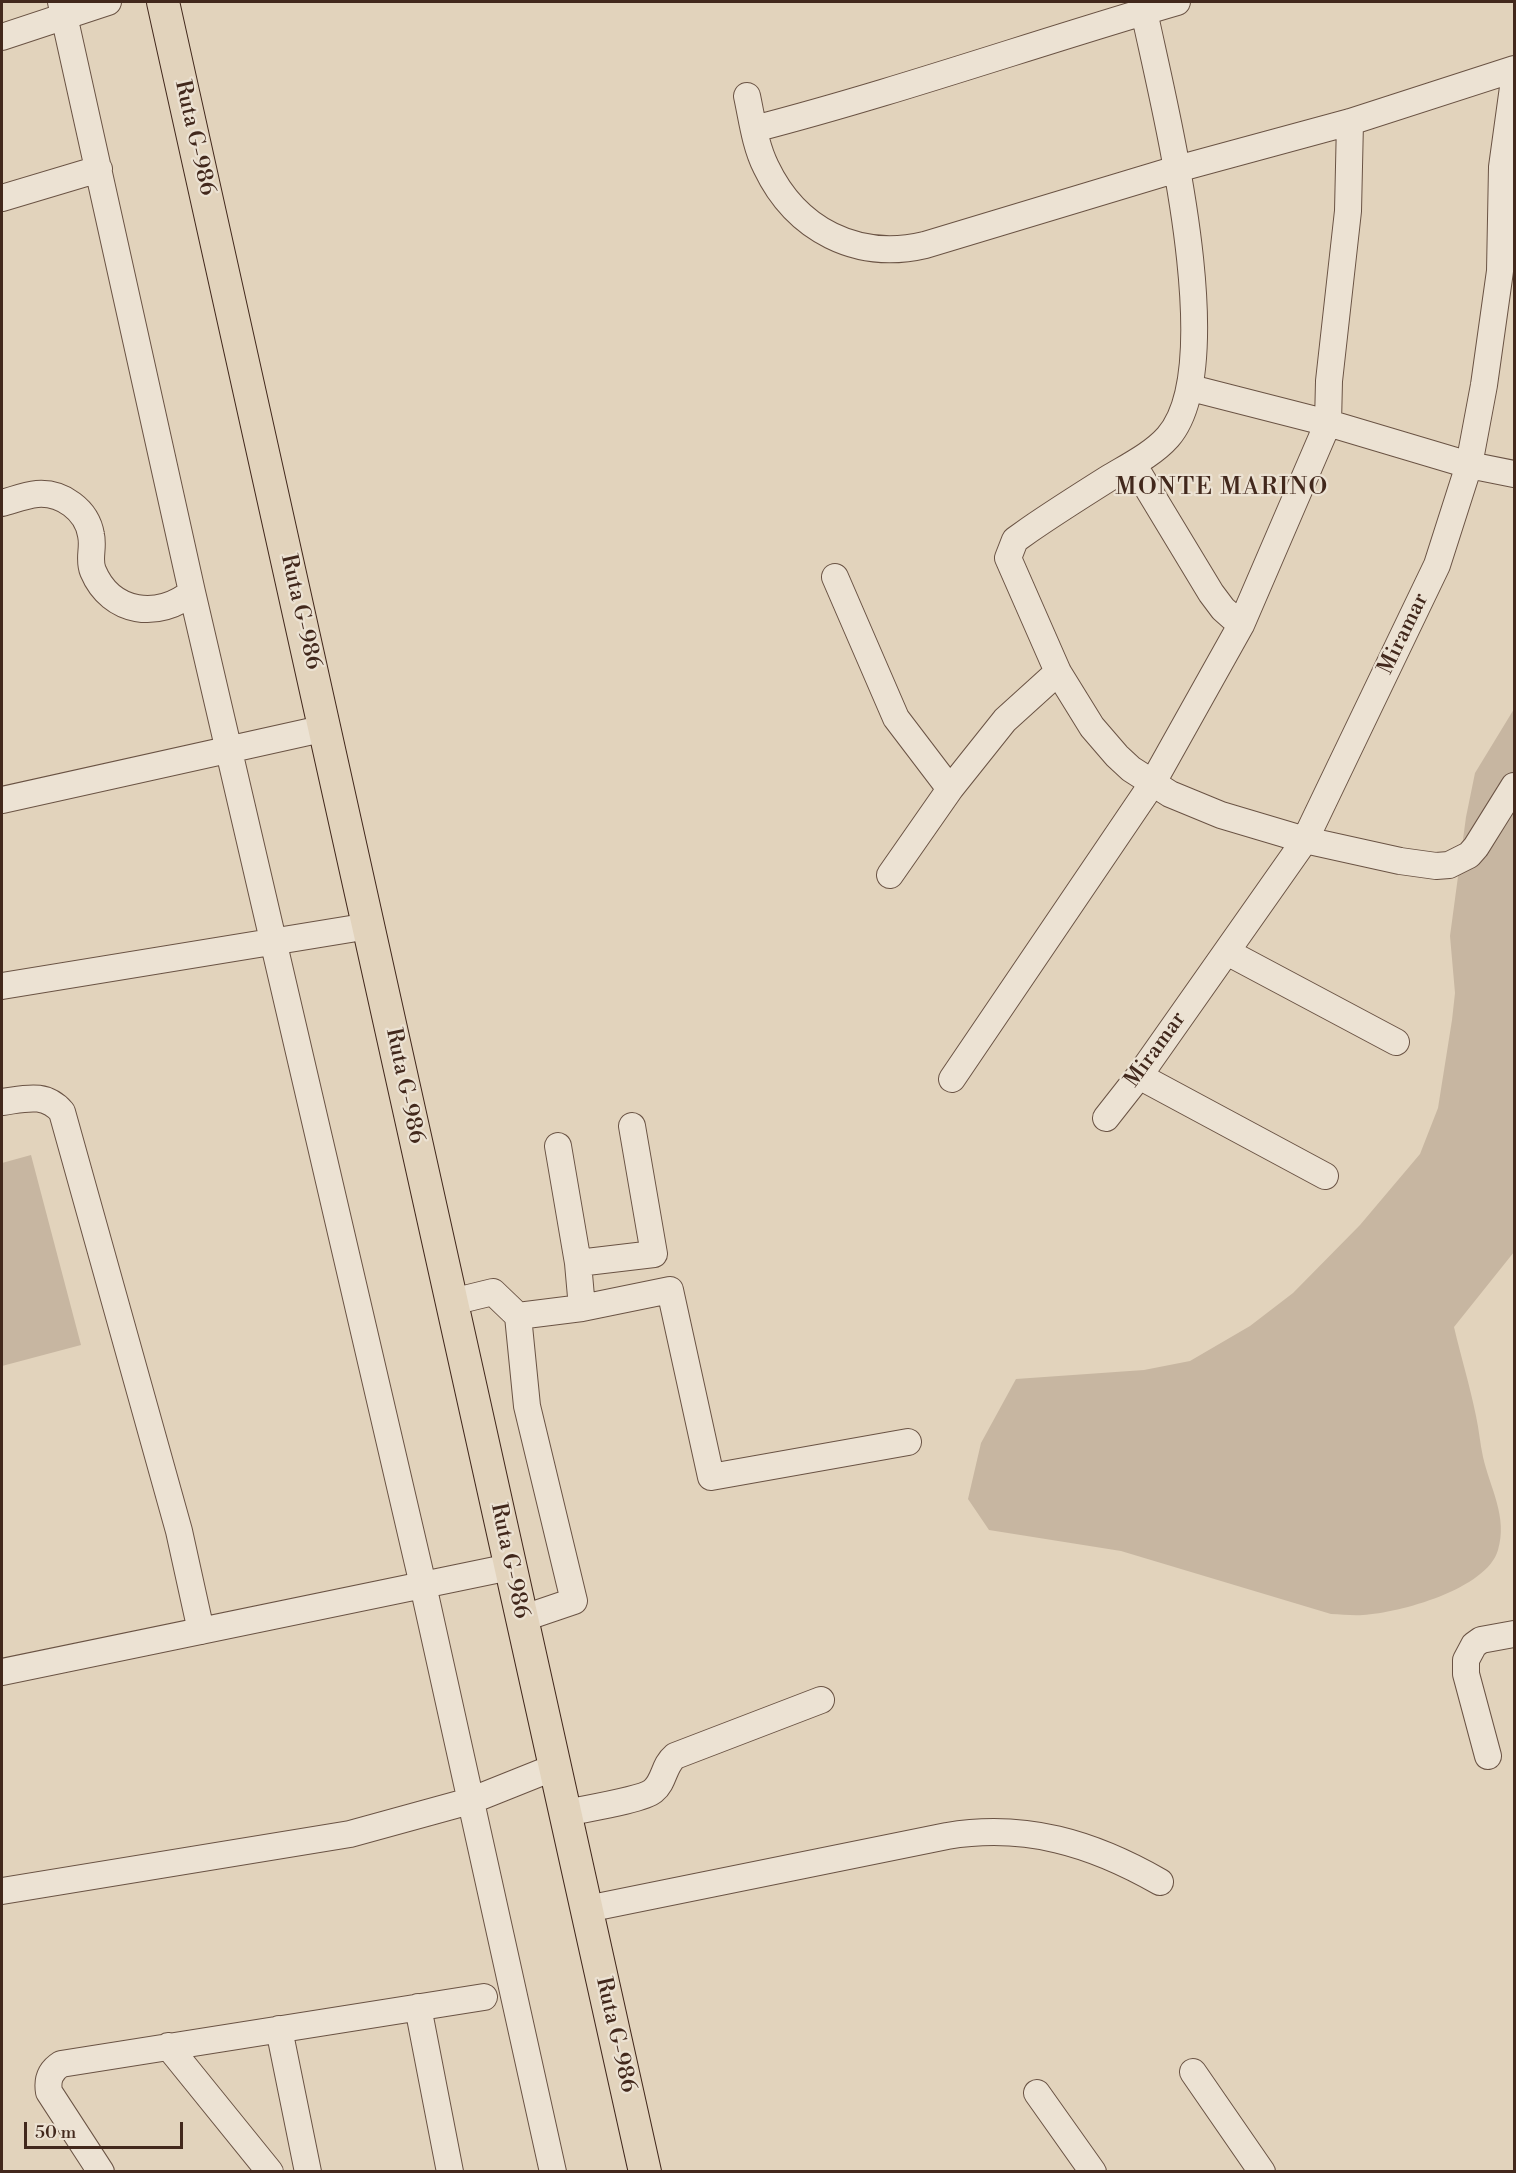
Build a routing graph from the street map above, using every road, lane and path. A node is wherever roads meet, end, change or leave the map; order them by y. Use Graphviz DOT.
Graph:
graph roads {
  1 [pos="108,2"];
  2 [pos="163,2"];
  3 [pos="1177,2"];
  4 [pos="63,9"];
  5 [pos="1144,11"];
  6 [pos="2,37"];
  7 [pos="1515,69"];
  8 [pos="1515,80"];
  9 [pos="747,96"];
  10 [pos="1350,122"];
  11 [pos="754,129"];
  12 [pos="99,169"];
  13 [pos="1177,169"];
  14 [pos="2,198"];
  15 [pos="1191,388"];
  16 [pos="1328,423"];
  17 [pos="1133,464"];
  18 [pos="1469,465"];
  19 [pos="1515,474"];
  20 [pos="2,503"];
  21 [pos="835,577"];
  22 [pos="192,592"];
  23 [pos="1241,625"];
  24 [pos="1058,672"];
  25 [pos="326,728"];
  26 [pos="229,751"];
  27 [pos="1152,784"];
  28 [pos="1515,786"];
  29 [pos="950,789"];
  30 [pos="2,800"];
  31 [pos="1305,840"];
  32 [pos="890,876"];
  33 [pos="369,926"];
  34 [pos="273,941"];
  35 [pos="1227,952"];
  36 [pos="2,986"];
  37 [pos="1396,1042"];
  38 [pos="1139,1076"];
  39 [pos="952,1079"];
  40 [pos="2,1102"];
  41 [pos="1106,1118"];
  42 [pos="632,1126"];
  43 [pos="558,1146"];
  44 [pos="1325,1176"];
  45 [pos="578,1263"];
  46 [pos="452,1302"];
  47 [pos="582,1308"];
  48 [pos="518,1316"];
  49 [pos="908,1442"];
  50 [pos="510,1567"];
  51 [pos="423,1585"];
  52 [pos="521,1619"];
  53 [pos="201,1631"];
  54 [pos="1515,1634"];
  55 [pos="2,1672"];
  56 [pos="821,1700"];
  57 [pos="1488,1756"];
  58 [pos="555,1767"];
  59 [pos="470,1801"];
  60 [pos="566,1813"];
  61 [pos="1160,1882"];
  62 [pos="2,1891"];
  63 [pos="587,1908"];
  64 [pos="484,1997"];
  65 [pos="418,2007"];
  66 [pos="279,2029"];
  67 [pos="168,2046"];
  68 [pos="1193,2072"];
  69 [pos="1037,2093"];
  70 [pos="101,2172"];
  71 [pos="270,2172"];
  72 [pos="308,2172"];
  73 [pos="450,2172"];
  74 [pos="553,2172"];
  75 [pos="645,2172"];
  76 [pos="1093,2172"];
  77 [pos="1262,2172"];
  1 -- 4 [label="street"];
  2 -- 25 [label="main road, Ruta G-986"];
  3 -- 5 [label="street"];
  4 -- 6 [label="street"];
  4 -- 12 [label="street"];
  5 -- 11 [label="street"];
  5 -- 13 [label="street"];
  7 -- 10 [label="street"];
  8 -- 18 [label="street, Miramar"];
  9 -- 11 [label="street"];
  10 -- 13 [label="street"];
  10 -- 16 [label="street"];
  11 -- 13 [label="street"];
  12 -- 14 [label="street"];
  12 -- 22 [label="street"];
  13 -- 15 [label="street"];
  15 -- 16 [label="street"];
  15 -- 17 [label="street"];
  16 -- 18 [label="street"];
  16 -- 23 [label="street"];
  17 -- 23 [label="street"];
  17 -- 24 [label="street"];
  18 -- 19 [label="street"];
  18 -- 31 [label="street, Miramar"];
  20 -- 22 [label="street"];
  21 -- 29 [label="street"];
  22 -- 26 [label="street"];
  23 -- 27 [label="street"];
  24 -- 27 [label="street"];
  24 -- 29 [label="street"];
  25 -- 26 [label="street"];
  25 -- 33 [label="main road, Ruta G-986"];
  26 -- 30 [label="street"];
  26 -- 34 [label="street"];
  27 -- 31 [label="street"];
  27 -- 39 [label="street"];
  28 -- 31 [label="street"];
  29 -- 32 [label="street"];
  31 -- 35 [label="street, Miramar"];
  33 -- 34 [label="street"];
  33 -- 46 [label="main road, Ruta G-986"];
  34 -- 36 [label="street"];
  34 -- 51 [label="street"];
  35 -- 37 [label="street"];
  35 -- 38 [label="street, Miramar"];
  38 -- 41 [label="street, Miramar"];
  38 -- 44 [label="street"];
  40 -- 53 [label="street"];
  42 -- 45 [label="street"];
  43 -- 45 [label="street"];
  45 -- 47 [label="street"];
  46 -- 48 [label="street"];
  46 -- 50 [label="main road, Ruta G-986"];
  47 -- 48 [label="street"];
  47 -- 49 [label="street"];
  48 -- 52 [label="street"];
  50 -- 51 [label="street"];
  50 -- 52 [label="main road, Ruta G-986"];
  51 -- 53 [label="street"];
  51 -- 59 [label="street"];
  52 -- 58 [label="main road, Ruta G-986"];
  53 -- 55 [label="street"];
  54 -- 57 [label="street"];
  56 -- 60 [label="street"];
  58 -- 59 [label="street"];
  58 -- 60 [label="main road, Ruta G-986"];
  59 -- 62 [label="street"];
  59 -- 74 [label="street"];
  60 -- 63 [label="main road, Ruta G-986"];
  61 -- 63 [label="street"];
  63 -- 75 [label="main road, Ruta G-986"];
  64 -- 65 [label="street"];
  65 -- 66 [label="street"];
  65 -- 73 [label="street"];
  66 -- 67 [label="street"];
  66 -- 72 [label="street"];
  67 -- 70 [label="street"];
  67 -- 71 [label="street"];
  68 -- 77 [label="street"];
  69 -- 76 [label="street"];
}
